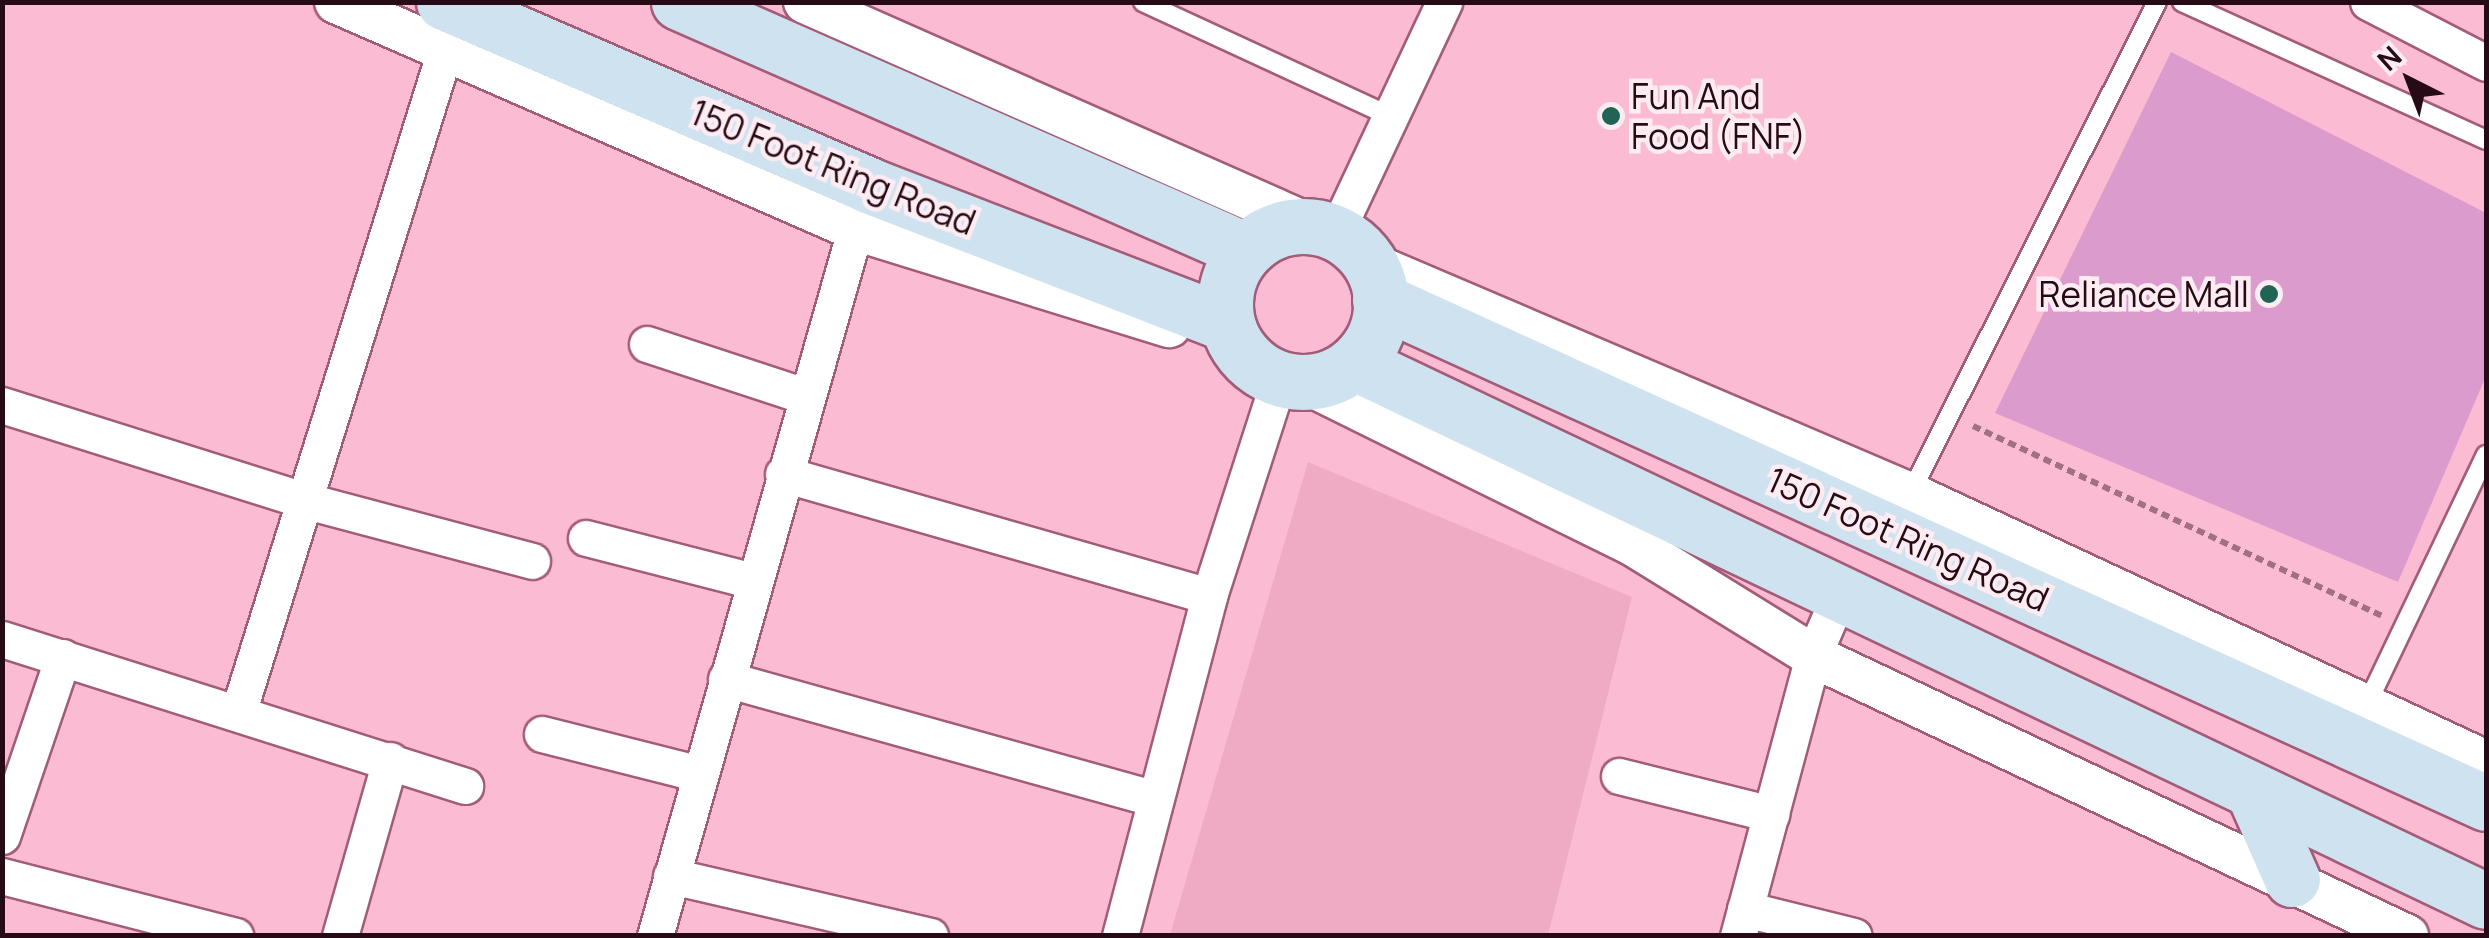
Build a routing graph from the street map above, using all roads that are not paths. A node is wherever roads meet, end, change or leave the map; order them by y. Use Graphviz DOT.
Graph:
graph roads {
  1 [pos="336,2"];
  2 [pos="680,2"];
  3 [pos="805,2"];
  4 [pos="1143,2"];
  5 [pos="1444,2"];
  6 [pos="2157,2"];
  7 [pos="2182,2"];
  8 [pos="2368,2"];
  9 [pos="449,20"];
  10 [pos="2486,63"];
  11 [pos="1386,114"];
  12 [pos="2486,140"];
  13 [pos="862,207"];
  14 [pos="1245,250"];
  15 [pos="1350,255"];
  16 [pos="647,344"];
  17 [pos="1280,359"];
  18 [pos="805,396"];
  19 [pos="2,404"];
  20 [pos="2486,455"];
  21 [pos="783,474"];
  22 [pos="1910,494"];
  23 [pos="304,500"];
  24 [pos="586,538"];
  25 [pos="532,561"];
  26 [pos="754,581"];
  27 [pos="1210,596"];
  28 [pos="1838,598"];
  29 [pos="2,639"];
  30 [pos="1814,656"];
  31 [pos="62,657"];
  32 [pos="726,679"];
  33 [pos="239,710"];
  34 [pos="2388,714"];
  35 [pos="542,734"];
  36 [pos="390,760"];
  37 [pos="700,774"];
  38 [pos="1620,776"];
  39 [pos="465,786"];
  40 [pos="2471,786"];
  41 [pos="2254,793"];
  42 [pos="1155,799"];
  43 [pos="1771,814"];
  44 [pos="2,836"];
  45 [pos="2,876"];
  46 [pos="671,876"];
  47 [pos="2292,879"];
  48 [pos="2464,891"];
  49 [pos="1742,922"];
  50 [pos="235,936"];
  51 [pos="340,936"];
  52 [pos="654,936"];
  53 [pos="930,936"];
  54 [pos="1120,936"];
  55 [pos="1854,936"];
  56 [pos="2407,936"];
  1 -- 9 [label="street"];
  2 -- 14 [label="highway"];
  3 -- 15 [label="street"];
  4 -- 11 [label="lane"];
  5 -- 11 [label="street"];
  6 -- 22 [label="lane"];
  7 -- 12 [label="lane"];
  8 -- 10 [label="street"];
  9 -- 13 [label="highway, 150 Foot Ring Road"];
  9 -- 23 [label="street"];
  11 -- 15 [label="street"];
  13 -- 17 [label="highway, 150 Foot Ring Road"];
  13 -- 18 [label="street"];
  14 -- 15 [label="highway"];
  14 -- 17 [label="highway"];
  15 -- 17 [label="highway"];
  15 -- 22 [label="street"];
  15 -- 40 [label="highway, 150 Foot Ring Road"];
  16 -- 18 [label="street"];
  17 -- 27 [label="street"];
  17 -- 28 [label="highway, 150 Foot Ring Road"];
  17 -- 30 [label="street"];
  18 -- 21 [label="street"];
  19 -- 23 [label="street"];
  20 -- 34 [label="lane"];
  21 -- 26 [label="street"];
  21 -- 27 [label="street"];
  22 -- 34 [label="street"];
  23 -- 25 [label="street"];
  23 -- 33 [label="street"];
  24 -- 26 [label="street"];
  26 -- 32 [label="street"];
  27 -- 42 [label="street"];
  28 -- 30 [label="street"];
  28 -- 41 [label="highway, 150 Foot Ring Road"];
  29 -- 31 [label="street"];
  30 -- 43 [label="street"];
  30 -- 47 [label="street"];
  31 -- 33 [label="street"];
  31 -- 44 [label="street"];
  32 -- 37 [label="street"];
  32 -- 42 [label="street"];
  33 -- 36 [label="street"];
  34 -- 40 [label="highway"];
  35 -- 37 [label="street"];
  36 -- 39 [label="street"];
  36 -- 51 [label="street"];
  37 -- 46 [label="street"];
  38 -- 43 [label="street"];
  41 -- 47 [label="highway"];
  41 -- 48 [label="highway, 150 Foot Ring Road"];
  42 -- 54 [label="street"];
  43 -- 49 [label="street"];
  45 -- 50 [label="street"];
  46 -- 52 [label="street"];
  46 -- 53 [label="street"];
  47 -- 56 [label="street"];
  49 -- 55 [label="street"];
}
